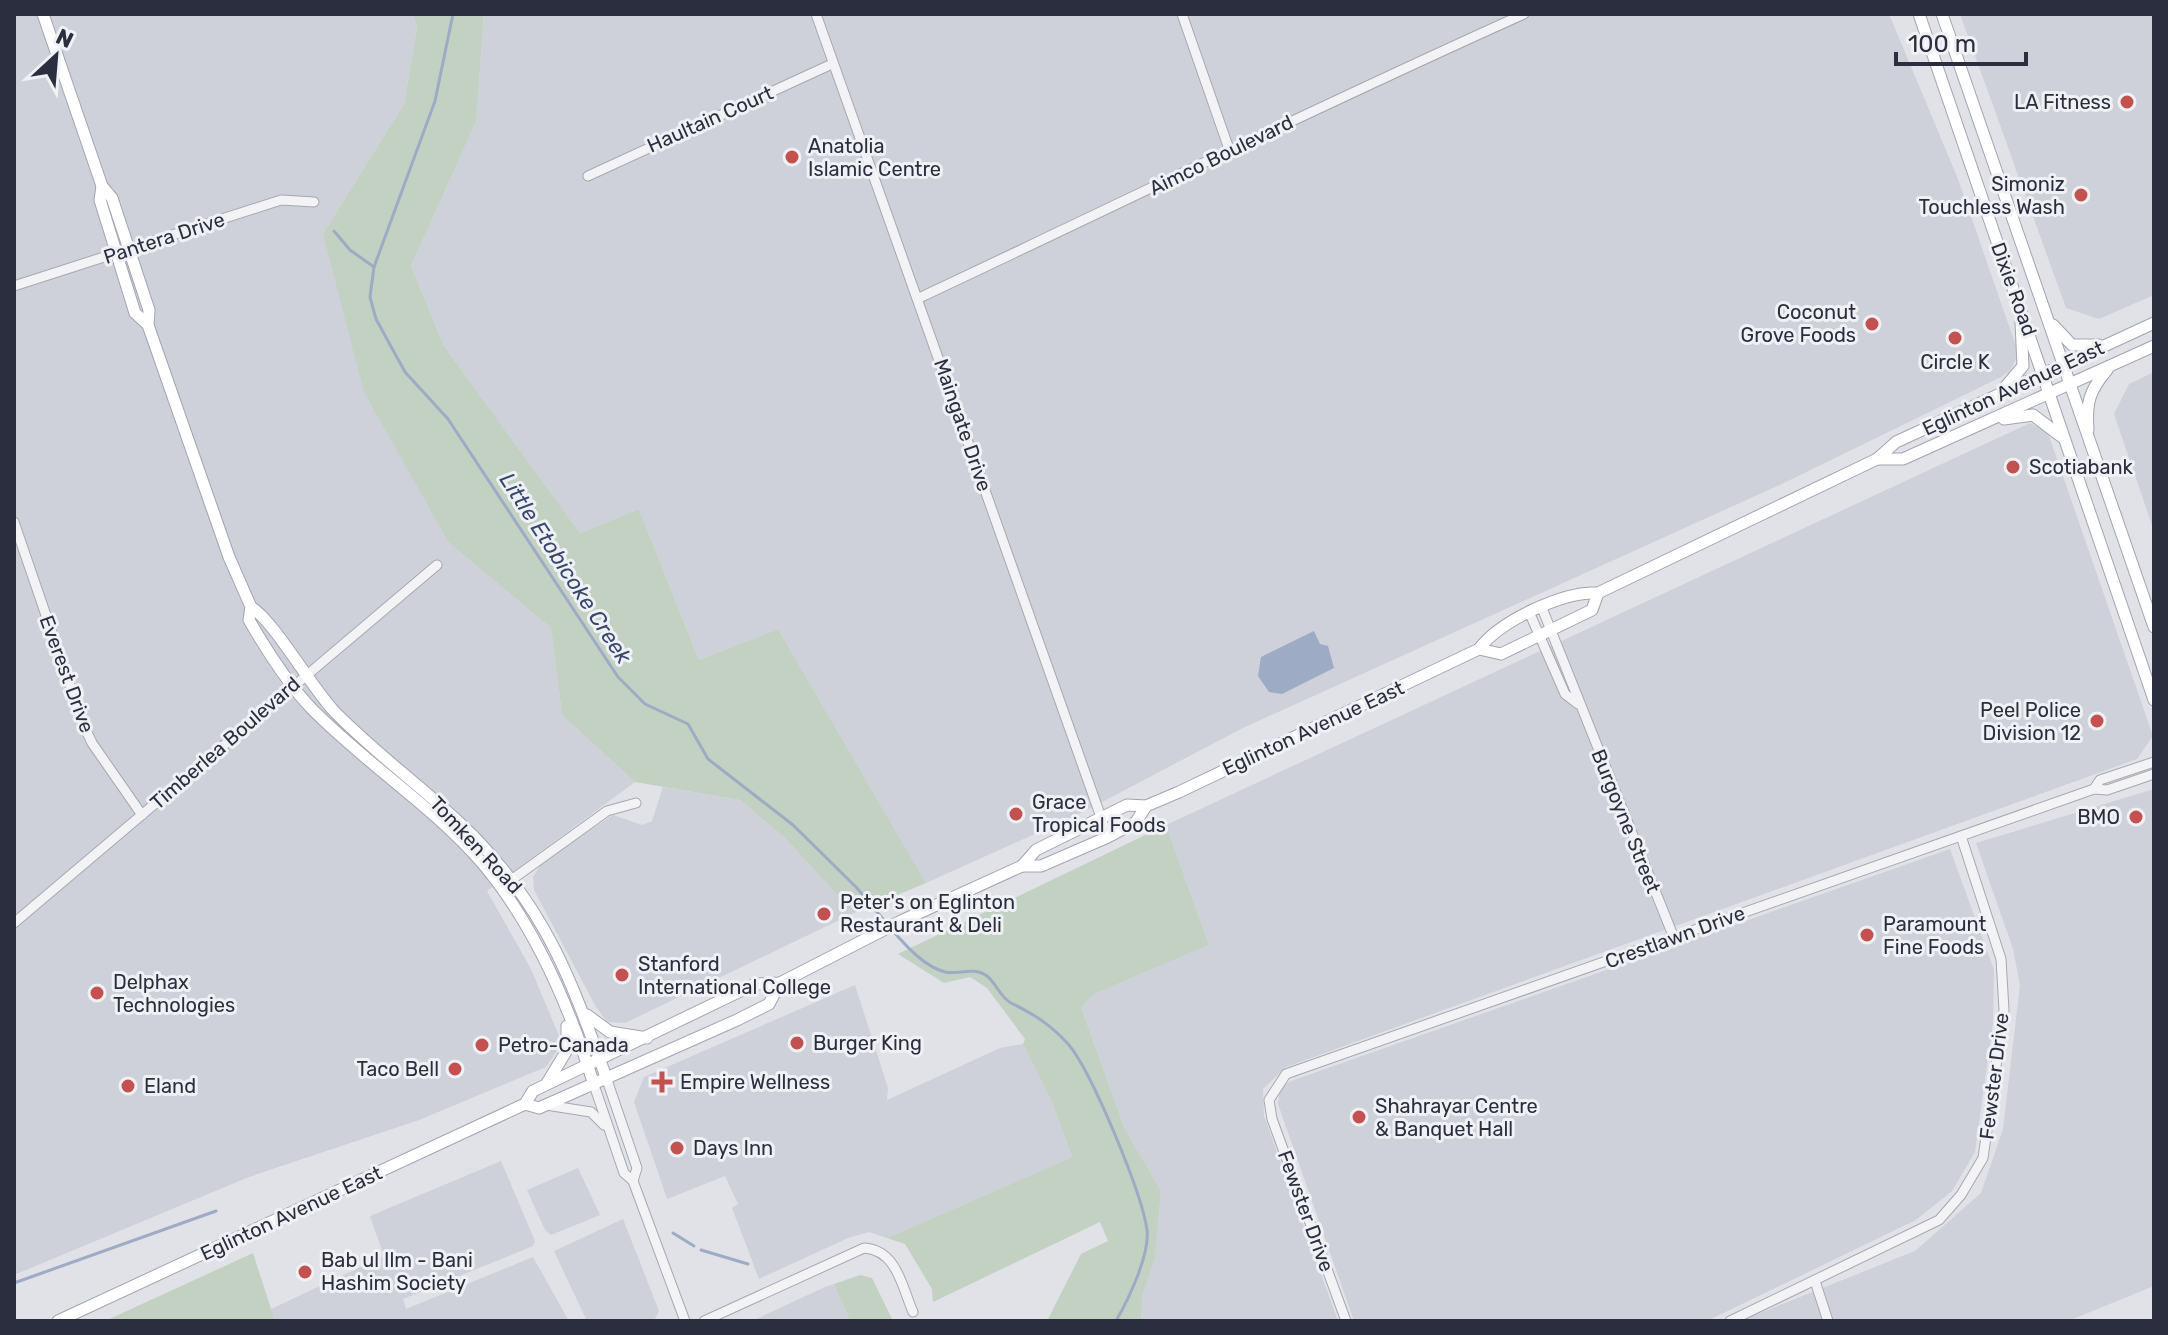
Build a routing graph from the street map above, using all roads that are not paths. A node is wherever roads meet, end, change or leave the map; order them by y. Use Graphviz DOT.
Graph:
graph roads {
  1 [pos="43,14"];
  2 [pos="816,14"];
  3 [pos="1182,14"];
  4 [pos="1524,14"];
  5 [pos="1919,14"];
  6 [pos="1942,14"];
  7 [pos="832,64"];
  8 [pos="1229,149"];
  9 [pos="588,176"];
  10 [pos="102,186"];
  11 [pos="314,202"];
  12 [pos="2008,205"];
  13 [pos="1987,213"];
  14 [pos="129,250"];
  15 [pos="117,254"];
  16 [pos="14,286"];
  17 [pos="919,298"];
  18 [pos="2018,301"];
  19 [pos="2044,312"];
  20 [pos="2154,323"];
  21 [pos="148,325"];
  22 [pos="2115,341"];
  23 [pos="2154,346"];
  24 [pos="2061,364"];
  25 [pos="2112,365"];
  26 [pos="2043,372"];
  27 [pos="2068,386"];
  28 [pos="2050,391"];
  29 [pos="2000,394"];
  30 [pos="1987,422"];
  31 [pos="2065,440"];
  32 [pos="2091,451"];
  33 [pos="1877,459"];
  34 [pos="14,522"];
  35 [pos="437,565"];
  36 [pos="1598,593"];
  37 [pos="251,607"];
  38 [pos="1542,608"];
  39 [pos="1530,614"];
  40 [pos="2154,627"];
  41 [pos="1552,630"];
  42 [pos="1540,636"];
  43 [pos="1479,649"];
  44 [pos="305,675"];
  45 [pos="292,686"];
  46 [pos="2154,700"];
  47 [pos="1578,704"];
  48 [pos="2154,762"];
  49 [pos="2154,774"];
  50 [pos="2094,789"];
  51 [pos="636,803"];
  52 [pos="1146,806"];
  53 [pos="142,815"];
  54 [pos="1100,819"];
  55 [pos="1961,836"];
  56 [pos="1108,837"];
  57 [pos="1022,866"];
  58 [pos="512,880"];
  59 [pos="501,887"];
  60 [pos="14,923"];
  61 [pos="1674,938"];
  62 [pos="780,983"];
  63 [pos="583,1011"];
  64 [pos="566,1013"];
  65 [pos="648,1038"];
  66 [pos="600,1061"];
  67 [pos="588,1066"];
  68 [pos="607,1080"];
  69 [pos="545,1085"];
  70 [pos="594,1085"];
  71 [pos="1269,1100"];
  72 [pos="525,1104"];
  73 [pos="546,1105"];
  74 [pos="607,1128"];
  75 [pos="633,1181"];
  76 [pos="1815,1281"];
  77 [pos="913,1312"];
  78 [pos="58,1321"];
  79 [pos="685,1321"];
  80 [pos="704,1321"];
  81 [pos="1346,1321"];
  82 [pos="1730,1321"];
  83 [pos="1828,1321"];
  1 -- 10 [label="main road, Tomken Road"];
  2 -- 7 [label="street, Maingate Drive"];
  3 -- 8 [label="street"];
  4 -- 8 [label="street, Aimco Boulevard"];
  5 -- 13 [label="main road, Dixie Road"];
  6 -- 12 [label="main road, Dixie Road"];
  7 -- 9 [label="street, Haultain Court"];
  7 -- 17 [label="street, Maingate Drive"];
  8 -- 17 [label="street, Aimco Boulevard"];
  10 -- 14 [label="main road, Tomken Road"];
  10 -- 15 [label="main road, Tomken Road"];
  11 -- 14 [label="street, Pantera Drive"];
  12 -- 13 [label="main road"];
  12 -- 19 [label="main road, Dixie Road"];
  13 -- 18 [label="main road, Dixie Road"];
  14 -- 15 [label="street, Pantera Drive"];
  14 -- 21 [label="main road, Tomken Road"];
  15 -- 16 [label="street, Pantera Drive"];
  15 -- 21 [label="main road, Tomken Road"];
  17 -- 54 [label="street, Maingate Drive"];
  18 -- 26 [label="main road, Dixie Road"];
  18 -- 29 [label="main road"];
  19 -- 22 [label="main road"];
  19 -- 24 [label="main road, Dixie Road"];
  20 -- 22 [label="main road, Eglinton Avenue East"];
  21 -- 37 [label="main road, Tomken Road"];
  22 -- 24 [label="main road, Eglinton Avenue East"];
  23 -- 25 [label="main road, Eglinton Avenue East"];
  24 -- 26 [label="main road, Eglinton Avenue East"];
  24 -- 27 [label="main road, Dixie Road"];
  25 -- 27 [label="main road, Eglinton Avenue East"];
  25 -- 32 [label="main road"];
  26 -- 28 [label="main road, Dixie Road"];
  26 -- 29 [label="main road, Eglinton Avenue East"];
  27 -- 28 [label="main road, Eglinton Avenue East"];
  27 -- 32 [label="main road, Dixie Road"];
  28 -- 30 [label="main road, Eglinton Avenue East"];
  28 -- 31 [label="main road, Dixie Road"];
  29 -- 33 [label="main road, Eglinton Avenue East"];
  30 -- 31 [label="main road"];
  30 -- 33 [label="main road, Eglinton Avenue East"];
  31 -- 46 [label="main road, Dixie Road"];
  32 -- 40 [label="main road, Dixie Road"];
  33 -- 36 [label="main road, Eglinton Avenue East"];
  34 -- 53 [label="street, Everest Drive"];
  35 -- 44 [label="street, Timberlea Boulevard"];
  36 -- 38 [label="main road, Eglinton Avenue East"];
  36 -- 41 [label="main road, Eglinton Avenue East"];
  37 -- 44 [label="main road, Tomken Road"];
  37 -- 45 [label="main road, Tomken Road"];
  38 -- 39 [label="main road, Eglinton Avenue East"];
  38 -- 41 [label="street, Burgoyne Street"];
  39 -- 42 [label="street, Burgoyne Street"];
  39 -- 43 [label="main road, Eglinton Avenue East"];
  41 -- 42 [label="main road, Eglinton Avenue East"];
  41 -- 47 [label="street, Burgoyne Street"];
  42 -- 43 [label="main road, Eglinton Avenue East"];
  42 -- 47 [label="street, Burgoyne Street"];
  43 -- 52 [label="main road, Eglinton Avenue East"];
  44 -- 45 [label="street, Timberlea Boulevard"];
  44 -- 58 [label="main road, Tomken Road"];
  45 -- 53 [label="street, Timberlea Boulevard"];
  45 -- 59 [label="main road, Tomken Road"];
  47 -- 61 [label="street, Burgoyne Street"];
  48 -- 50 [label="street, Crestlawn Drive"];
  49 -- 50 [label="street, Crestlawn Drive"];
  50 -- 55 [label="street, Crestlawn Drive"];
  51 -- 58 [label="street"];
  52 -- 54 [label="main road, Eglinton Avenue East"];
  52 -- 56 [label="main road, Eglinton Avenue East"];
  53 -- 60 [label="street, Timberlea Boulevard"];
  54 -- 56 [label="street, Maingate Drive"];
  54 -- 57 [label="main road, Eglinton Avenue East"];
  55 -- 61 [label="street, Crestlawn Drive"];
  55 -- 76 [label="street, Fewster Drive"];
  56 -- 57 [label="main road, Eglinton Avenue East"];
  57 -- 62 [label="main road, Eglinton Avenue East"];
  58 -- 59 [label="street"];
  58 -- 63 [label="main road, Tomken Road"];
  59 -- 64 [label="main road, Tomken Road"];
  61 -- 71 [label="street, Crestlawn Drive"];
  62 -- 65 [label="main road, Eglinton Avenue East"];
  62 -- 68 [label="main road, Eglinton Avenue East"];
  63 -- 65 [label="main road"];
  63 -- 66 [label="main road, Tomken Road"];
  64 -- 67 [label="main road, Tomken Road"];
  64 -- 69 [label="main road"];
  65 -- 66 [label="main road, Eglinton Avenue East"];
  66 -- 67 [label="main road, Eglinton Avenue East"];
  66 -- 68 [label="main road, Tomken Road"];
  67 -- 69 [label="main road, Eglinton Avenue East"];
  67 -- 70 [label="main road, Tomken Road"];
  68 -- 70 [label="main road, Eglinton Avenue East"];
  68 -- 75 [label="street, Tomken Road"];
  69 -- 72 [label="main road, Eglinton Avenue East"];
  70 -- 73 [label="main road, Eglinton Avenue East"];
  70 -- 74 [label="street, Tomken Road"];
  71 -- 81 [label="street, Fewster Drive"];
  72 -- 73 [label="main road, Eglinton Avenue East"];
  72 -- 78 [label="main road, Eglinton Avenue East"];
  73 -- 74 [label="street"];
  74 -- 75 [label="street, Tomken Road"];
  75 -- 79 [label="street, Tomken Road"];
  76 -- 82 [label="street, Fewster Drive"];
  76 -- 83 [label="street"];
  77 -- 80 [label="street"];
}
